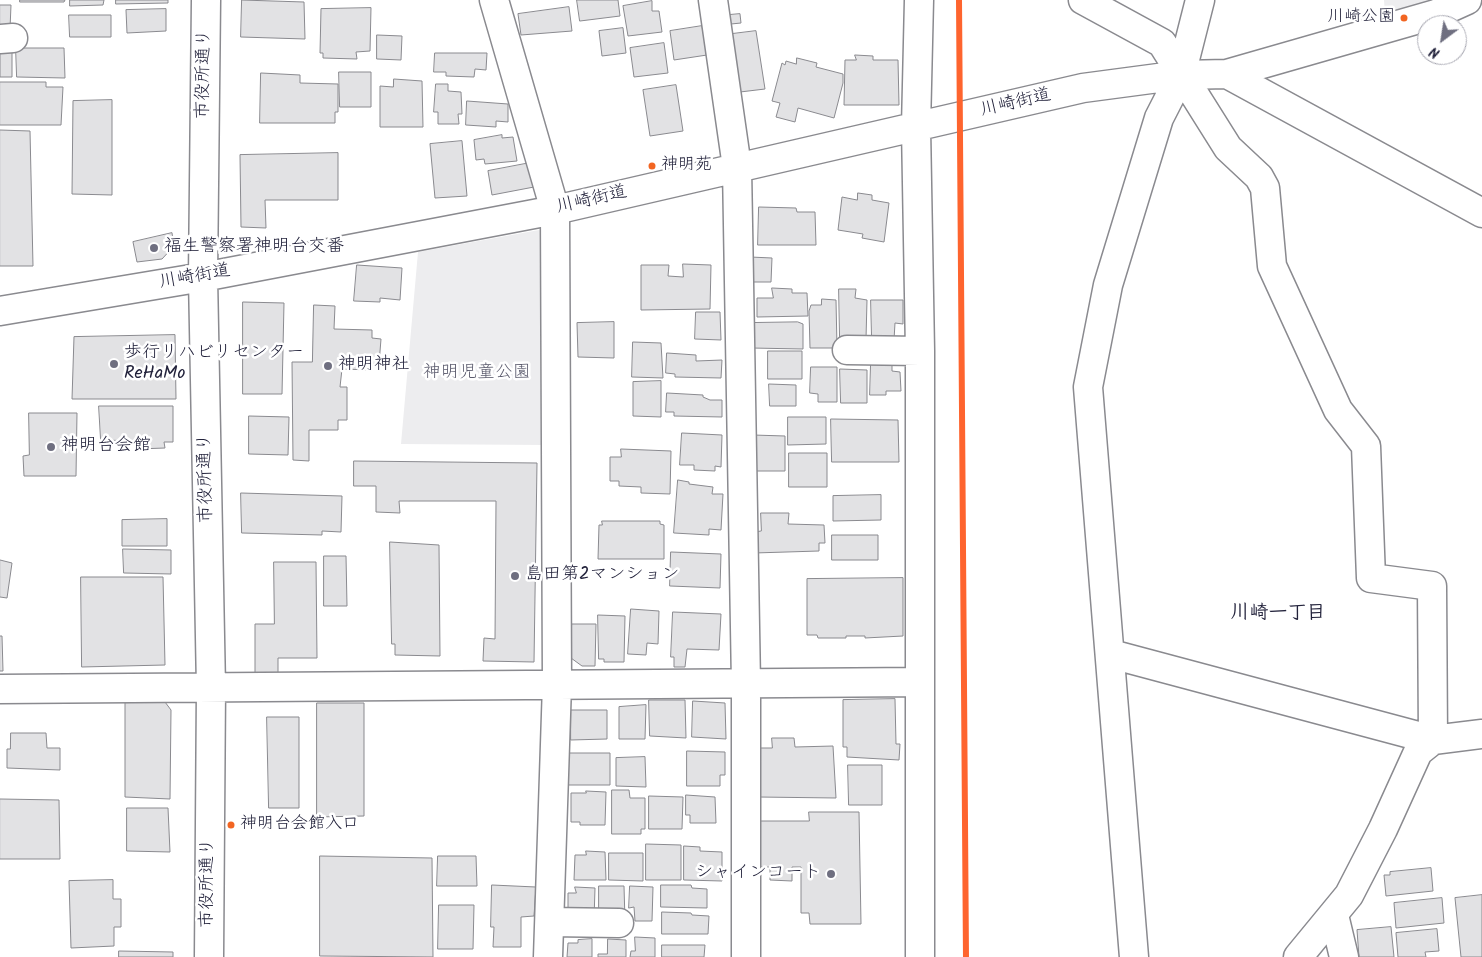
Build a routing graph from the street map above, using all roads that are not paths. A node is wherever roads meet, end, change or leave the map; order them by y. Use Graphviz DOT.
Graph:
graph roads {
  1 [pos="206,0"];
  2 [pos="494,0"];
  3 [pos="713,0"];
  4 [pos="919,0"];
  5 [pos="1084,0"];
  6 [pos="1200,0"];
  7 [pos="1467,0"];
  8 [pos="1226,74"];
  9 [pos="1181,75"];
  10 [pos="916,127"];
  11 [pos="737,167"];
  12 [pos="555,210"];
  13 [pos="1482,213"];
  14 [pos="202,277"];
  15 [pos="0,311"];
  16 [pos="847,350"];
  17 [pos="920,351"];
  18 [pos="1111,654"];
  19 [pos="920,682"];
  20 [pos="557,684"];
  21 [pos="746,684"];
  22 [pos="211,688"];
  23 [pos="0,689"];
  24 [pos="1482,734"];
  25 [pos="1433,740"];
  26 [pos="1334,916"];
  27 [pos="550,922"];
  28 [pos="620,923"];
  29 [pos="209,957"];
  30 [pos="548,957"];
  31 [pos="746,957"];
  32 [pos="920,957"];
  33 [pos="1134,957"];
  34 [pos="1298,957"];
  35 [pos="1344,957"];
  1 -- 14 [label="street, 市役所通り"];
  2 -- 12 [label="street"];
  3 -- 11 [label="street"];
  4 -- 10 [label="street"];
  5 -- 9 [label="street"];
  6 -- 9 [label="street"];
  7 -- 8 [label="street"];
  8 -- 9 [label="street, 川崎街道"];
  8 -- 13 [label="street"];
  9 -- 10 [label="street, 川崎街道"];
  9 -- 18 [label="street"];
  9 -- 25 [label="street"];
  10 -- 11 [label="street, 川崎街道"];
  10 -- 17 [label="street"];
  11 -- 12 [label="street, 川崎街道"];
  11 -- 21 [label="street"];
  12 -- 14 [label="street, 川崎街道"];
  12 -- 20 [label="street"];
  14 -- 15 [label="street, 川崎街道"];
  14 -- 22 [label="street, 市役所通り"];
  16 -- 17 [label="street"];
  17 -- 19 [label="street"];
  18 -- 25 [label="street"];
  18 -- 33 [label="street"];
  19 -- 21 [label="street"];
  19 -- 32 [label="street"];
  20 -- 21 [label="street"];
  20 -- 22 [label="street"];
  20 -- 27 [label="street"];
  21 -- 31 [label="street"];
  22 -- 23 [label="street"];
  22 -- 29 [label="street, 市役所通り"];
  24 -- 25 [label="street"];
  25 -- 26 [label="street"];
  26 -- 34 [label="street"];
  26 -- 35 [label="street"];
  27 -- 28 [label="street"];
  27 -- 30 [label="street"];
}
